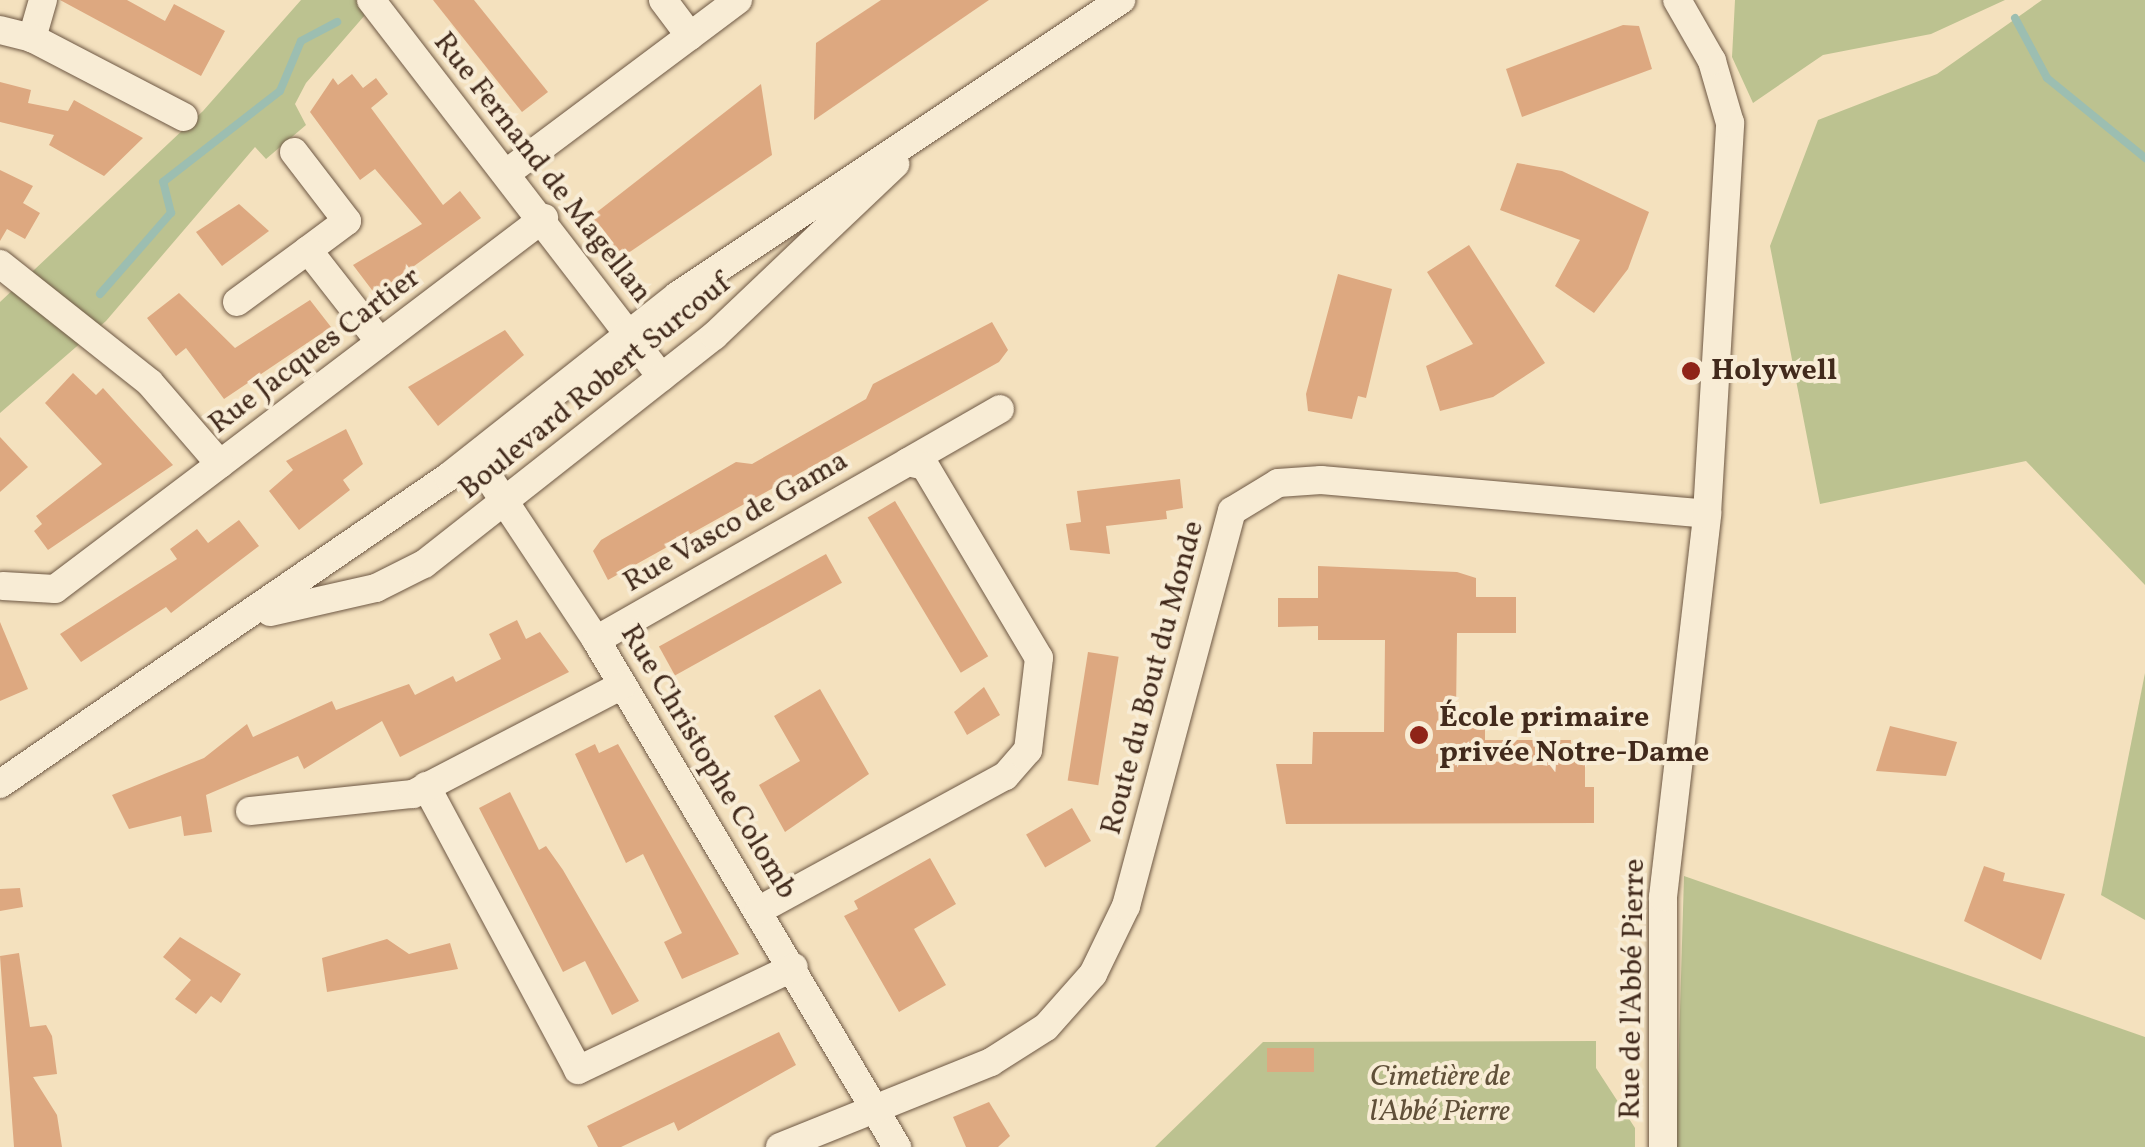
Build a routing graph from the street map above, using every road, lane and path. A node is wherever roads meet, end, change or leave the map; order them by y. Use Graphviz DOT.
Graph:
graph roads {
  1 [pos="43,0"];
  2 [pos="372,0"];
  3 [pos="663,0"];
  4 [pos="738,0"];
  5 [pos="1122,0"];
  6 [pos="1677,0"];
  7 [pos="0,30"];
  8 [pos="690,36"];
  9 [pos="32,38"];
  10 [pos="184,117"];
  11 [pos="931,126"];
  12 [pos="294,152"];
  13 [pos="508,172"];
  14 [pos="544,218"];
  15 [pos="308,250"];
  16 [pos="0,264"];
  17 [pos="237,302"];
  18 [pos="630,332"];
  19 [pos="380,342"];
  20 [pos="661,377"];
  21 [pos="1000,410"];
  22 [pos="475,457"];
  23 [pos="908,462"];
  24 [pos="220,464"];
  25 [pos="503,506"];
  26 [pos="1707,514"];
  27 [pos="2,586"];
  28 [pos="251,618"];
  29 [pos="596,640"];
  30 [pos="622,684"];
  31 [pos="0,784"];
  32 [pos="426,786"];
  33 [pos="250,811"];
  34 [pos="759,910"];
  35 [pos="794,967"];
  36 [pos="875,1108"];
  37 [pos="780,1147"];
  38 [pos="897,1147"];
  39 [pos="1663,1147"];
  1 -- 9 [label="street"];
  2 -- 13 [label="street, Rue Fernand de Magellan"];
  3 -- 8 [label="street"];
  4 -- 8 [label="street"];
  5 -- 11 [label="street, Boulevard Robert Surcouf"];
  6 -- 26 [label="street, Rue de l'Abbé Pierre"];
  7 -- 9 [label="street"];
  8 -- 13 [label="street"];
  9 -- 10 [label="street"];
  11 -- 18 [label="street, Boulevard Robert Surcouf"];
  11 -- 20 [label="street, Boulevard Robert Surcouf"];
  12 -- 15 [label="street"];
  13 -- 14 [label="street, Rue Fernand de Magellan"];
  14 -- 18 [label="street, Rue Fernand de Magellan"];
  14 -- 19 [label="street, Rue Jacques Cartier"];
  15 -- 17 [label="street"];
  15 -- 19 [label="street"];
  16 -- 24 [label="street, Rue Jacques Cartier"];
  18 -- 20 [label="street, Rue Fernand de Magellan"];
  18 -- 22 [label="street, Boulevard Robert Surcouf"];
  19 -- 24 [label="street, Rue Jacques Cartier"];
  20 -- 25 [label="street, Boulevard Robert Surcouf"];
  21 -- 23 [label="street, Rue Vasco de Gama"];
  22 -- 25 [label="street, Rue Christophe Colomb"];
  22 -- 28 [label="street, Boulevard Robert Surcouf"];
  23 -- 29 [label="street, Rue Vasco de Gama"];
  23 -- 34 [label="street"];
  24 -- 27 [label="street"];
  25 -- 28 [label="street, Boulevard Robert Surcouf"];
  25 -- 29 [label="street, Rue Christophe Colomb"];
  26 -- 36 [label="street, Route du Bout du Monde"];
  26 -- 39 [label="street, Rue de l'Abbé Pierre"];
  28 -- 31 [label="street, Boulevard Robert Surcouf"];
  29 -- 30 [label="street, Rue Christophe Colomb"];
  30 -- 32 [label="street"];
  30 -- 34 [label="street, Rue Christophe Colomb"];
  32 -- 33 [label="street"];
  32 -- 35 [label="street"];
  34 -- 35 [label="street, Rue Christophe Colomb"];
  35 -- 36 [label="street, Rue Christophe Colomb"];
  36 -- 37 [label="street, Route du Bout du Monde"];
  36 -- 38 [label="street, Rue Christophe Colomb"];
}
